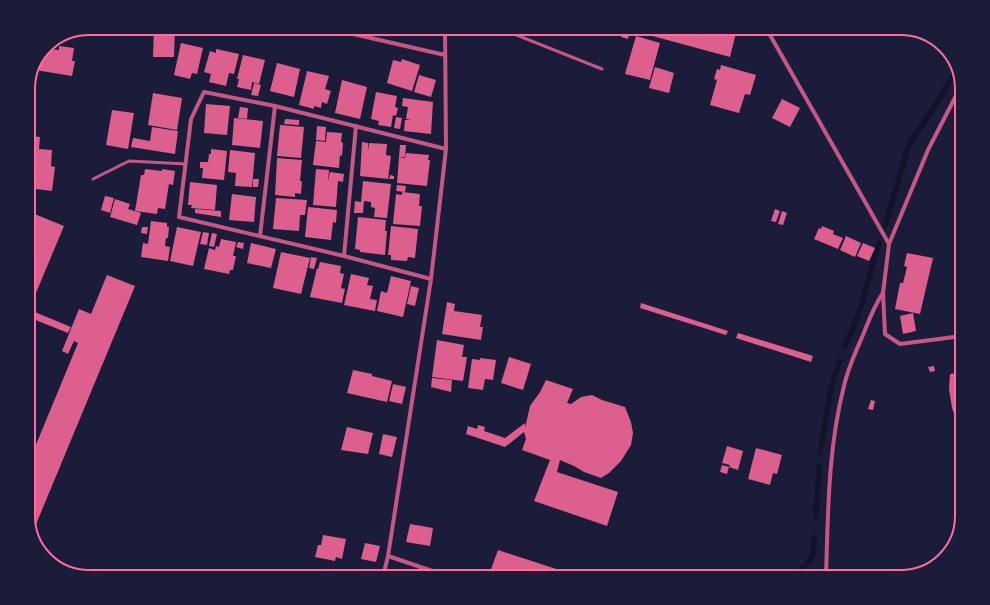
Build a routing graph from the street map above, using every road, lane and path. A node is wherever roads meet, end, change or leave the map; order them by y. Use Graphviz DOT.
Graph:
graph roads {
  1 [pos="356,35"];
  2 [pos="445,35"];
  3 [pos="517,35"];
  4 [pos="770,35"];
  5 [pos="445,56"];
  6 [pos="602,69"];
  7 [pos="955,98"];
  8 [pos="275,106"];
  9 [pos="356,126"];
  10 [pos="446,149"];
  11 [pos="186,164"];
  12 [pos="93,180"];
  13 [pos="260,236"];
  14 [pos="889,244"];
  15 [pos="344,256"];
  16 [pos="431,279"];
  17 [pos="883,293"];
  18 [pos="955,337"];
  19 [pos="388,556"];
  20 [pos="385,570"];
  21 [pos="429,570"];
  22 [pos="826,570"];
  1 -- 5 [label="street"];
  2 -- 5 [label="street"];
  3 -- 6 [label="lane"];
  4 -- 14 [label="street"];
  5 -- 10 [label="street"];
  7 -- 14 [label="street"];
  8 -- 9 [label="street"];
  8 -- 11 [label="street"];
  8 -- 13 [label="street"];
  9 -- 10 [label="street"];
  9 -- 15 [label="street"];
  10 -- 16 [label="street"];
  11 -- 12 [label="lane"];
  11 -- 13 [label="street"];
  13 -- 15 [label="street"];
  14 -- 17 [label="street"];
  15 -- 16 [label="street"];
  16 -- 19 [label="street"];
  17 -- 18 [label="street"];
  17 -- 22 [label="street"];
  19 -- 20 [label="street"];
  19 -- 21 [label="street"];
}
